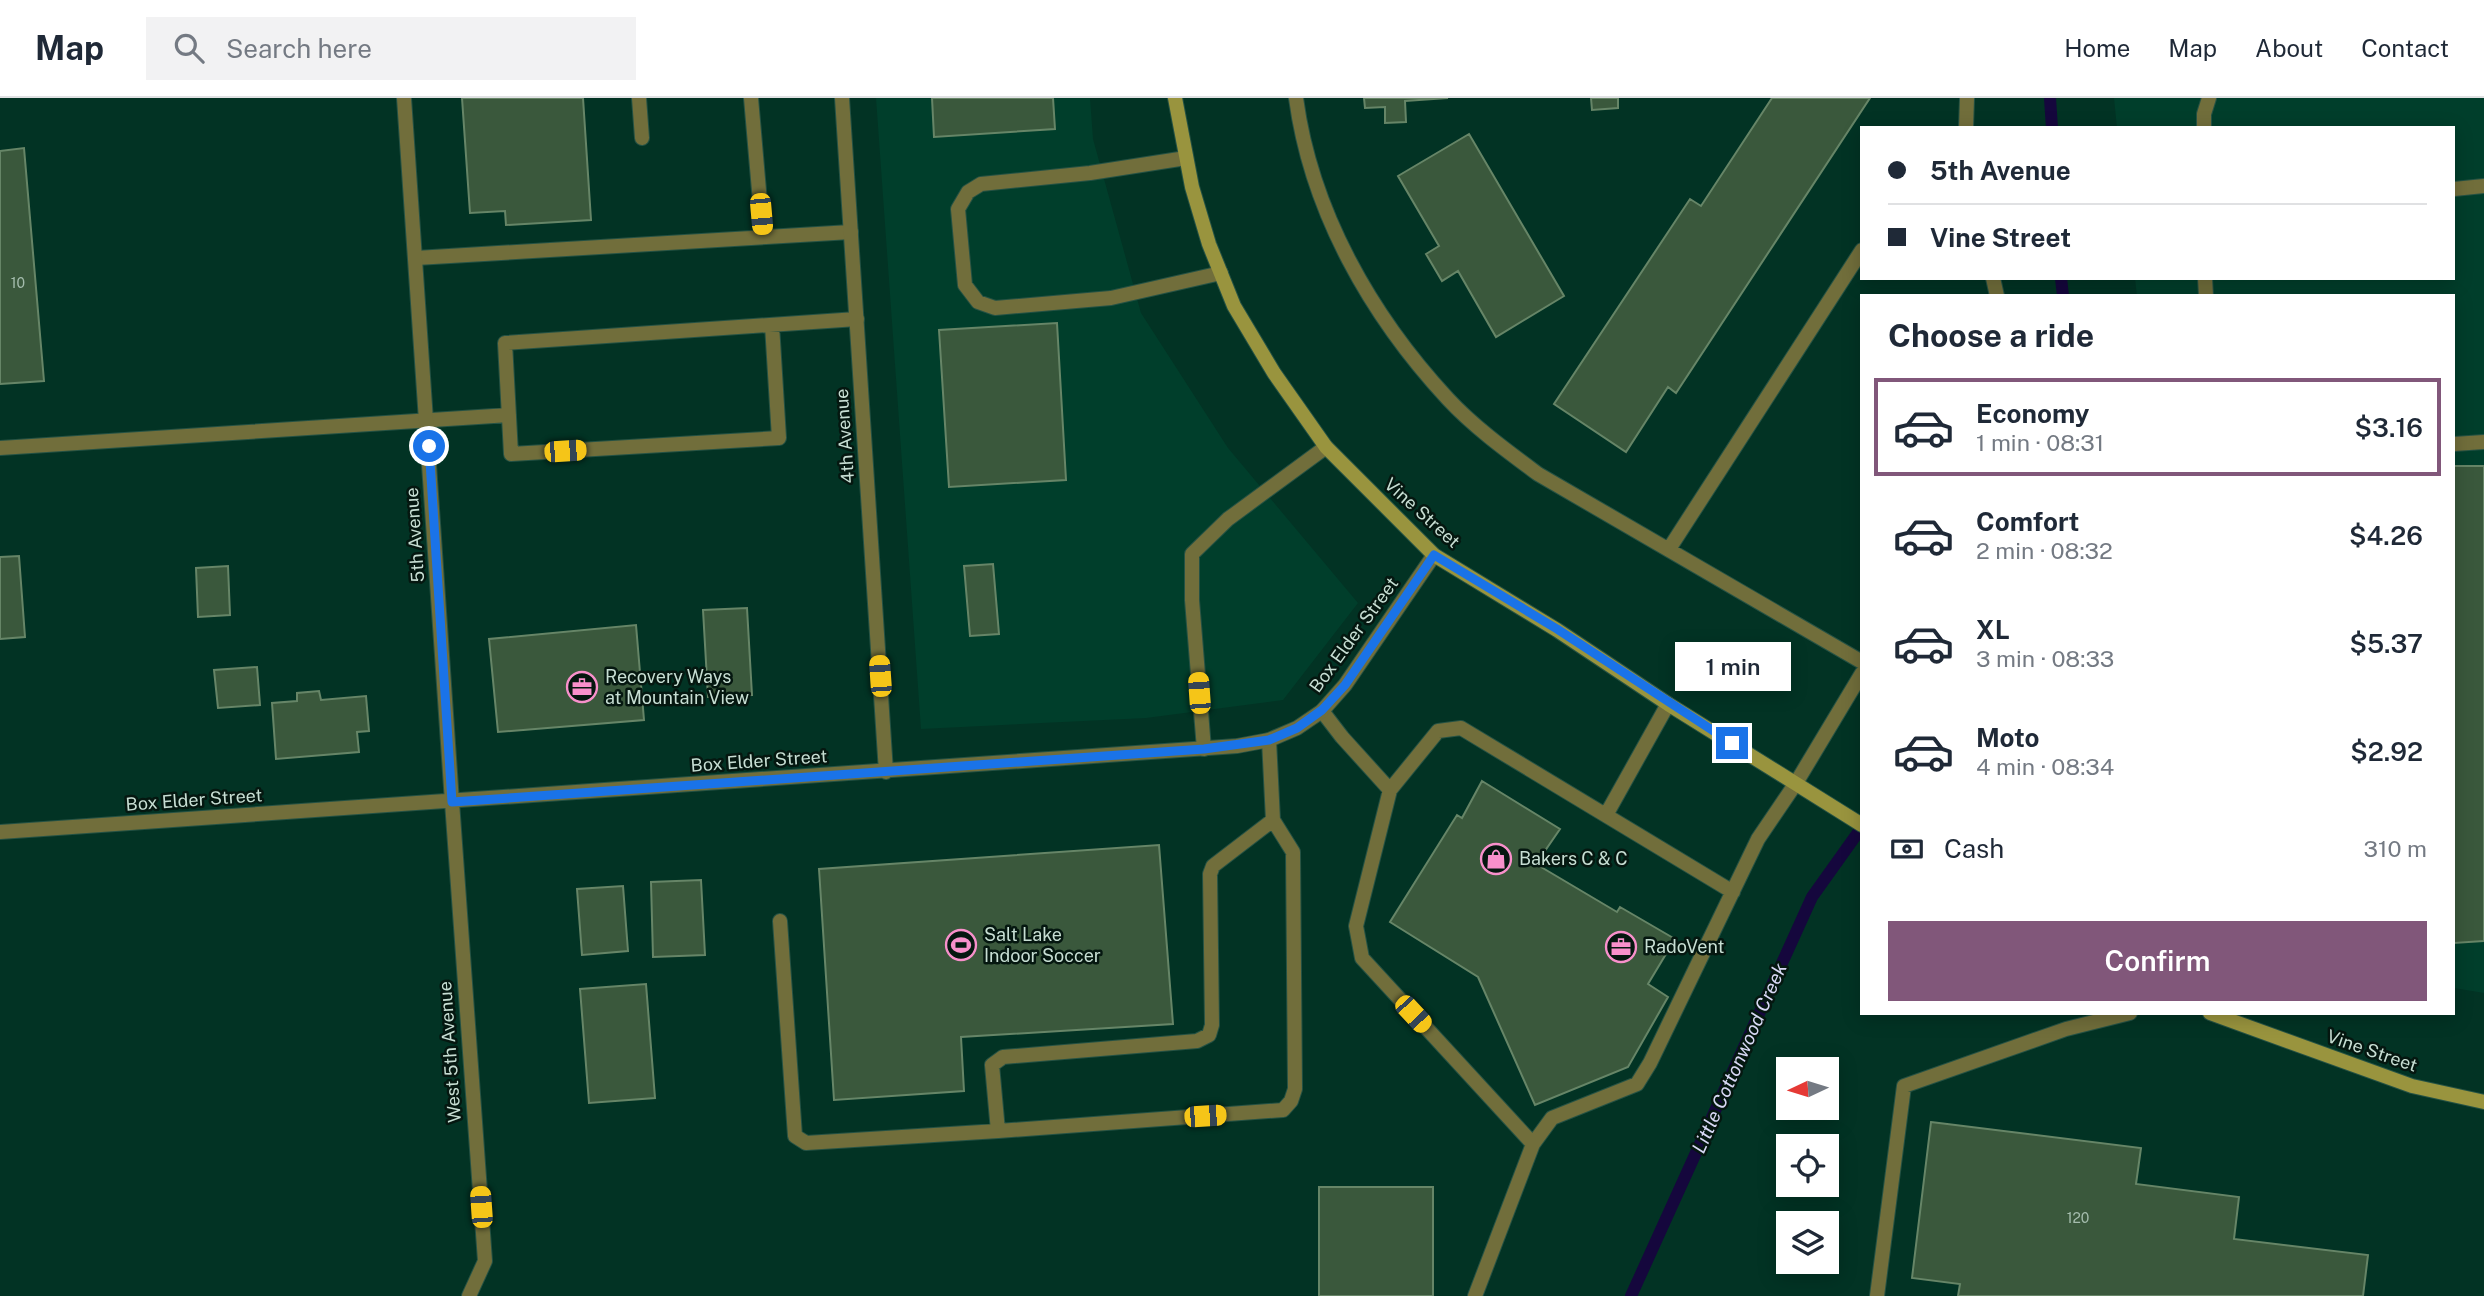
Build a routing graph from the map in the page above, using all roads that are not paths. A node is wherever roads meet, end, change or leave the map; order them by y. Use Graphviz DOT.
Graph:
graph roads {
  1 [pos="404,98"];
  2 [pos="639,98"];
  3 [pos="751,98"];
  4 [pos="842,98"];
  5 [pos="1175,98"];
  6 [pos="1296,98"];
  7 [pos="1967,98"];
  8 [pos="2209,98"];
  9 [pos="1963,125"];
  10 [pos="2204,126"];
  11 [pos="642,138"];
  12 [pos="1186,158"];
  13 [pos="2484,186"];
  14 [pos="2455,189"];
  15 [pos="850,232"];
  16 [pos="763,237"];
  17 [pos="1860,253"];
  18 [pos="416,258"];
  19 [pos="1221,273"];
  20 [pos="857,319"];
  21 [pos="772,325"];
  22 [pos="509,415"];
  23 [pos="427,420"];
  24 [pos="2484,442"];
  25 [pos="2455,444"];
  26 [pos="1326,447"];
  27 [pos="0,448"];
  28 [pos="1669,549"];
  29 [pos="1434,555"];
  30 [pos="1860,661"];
  31 [pos="1860,676"];
  32 [pos="1668,704"];
  33 [pos="1322,710"];
  34 [pos="1269,740"];
  35 [pos="1204,749"];
  36 [pos="886,772"];
  37 [pos="1796,783"];
  38 [pos="1390,790"];
  39 [pos="452,802"];
  40 [pos="1606,815"];
  41 [pos="1273,820"];
  42 [pos="1860,824"];
  43 [pos="0,832"];
  44 [pos="1733,892"];
  45 [pos="780,921"];
  46 [pos="2122,1015"];
  47 [pos="2216,1015"];
  48 [pos="2484,1102"];
  49 [pos="998,1131"];
  50 [pos="1533,1144"];
  51 [pos="469,1296"];
  52 [pos="1475,1296"];
  53 [pos="1877,1296"];
  1 -- 18 [label="street, 5th Avenue"];
  2 -- 11 [label="street"];
  3 -- 16 [label="street"];
  4 -- 15 [label="street, 4th Avenue"];
  5 -- 12 [label="street, Vine Street"];
  6 -- 28 [label="street"];
  7 -- 9 [label="street"];
  8 -- 10 [label="street"];
  12 -- 19 [label="street, Vine Street"];
  12 -- 19 [label="street"];
  13 -- 14 [label="street"];
  15 -- 16 [label="street"];
  15 -- 20 [label="street, 4th Avenue"];
  16 -- 18 [label="street"];
  17 -- 28 [label="street"];
  18 -- 23 [label="street, 5th Avenue"];
  19 -- 26 [label="street, Vine Street"];
  20 -- 21 [label="street"];
  20 -- 36 [label="street, 4th Avenue"];
  21 -- 22 [label="street"];
  21 -- 22 [label="street"];
  22 -- 23 [label="street"];
  23 -- 27 [label="street"];
  23 -- 39 [label="street, 5th Avenue"];
  24 -- 25 [label="street"];
  26 -- 29 [label="street, Vine Street"];
  26 -- 35 [label="street"];
  28 -- 30 [label="street"];
  29 -- 32 [label="street, Vine Street"];
  29 -- 33 [label="street, Box Elder Street"];
  31 -- 37 [label="street"];
  32 -- 37 [label="street, Vine Street"];
  32 -- 40 [label="street"];
  33 -- 34 [label="street, Box Elder Street"];
  33 -- 38 [label="street"];
  34 -- 35 [label="street, Box Elder Street"];
  34 -- 41 [label="street"];
  35 -- 36 [label="street, Box Elder Street"];
  36 -- 39 [label="street, Box Elder Street"];
  37 -- 42 [label="street, Vine Street"];
  37 -- 44 [label="street"];
  38 -- 40 [label="street"];
  38 -- 50 [label="street"];
  39 -- 43 [label="street, Box Elder Street"];
  39 -- 51 [label="street, West 5th Avenue"];
  40 -- 44 [label="street"];
  41 -- 49 [label="street"];
  41 -- 49 [label="street"];
  44 -- 50 [label="street"];
  45 -- 49 [label="street"];
  46 -- 53 [label="street"];
  47 -- 48 [label="street, Vine Street"];
  50 -- 52 [label="street"];
}
